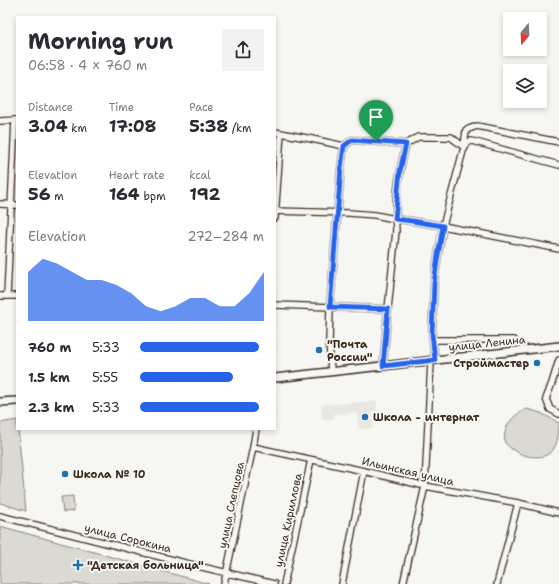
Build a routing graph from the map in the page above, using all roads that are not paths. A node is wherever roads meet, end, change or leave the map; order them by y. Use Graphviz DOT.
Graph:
graph roads {
  1 [pos="16,120"];
  2 [pos="0,121"];
  3 [pos="278,133"];
  4 [pos="559,142"];
  5 [pos="406,144"];
  6 [pos="344,146"];
  7 [pos="464,147"];
  8 [pos="559,165"];
  9 [pos="276,185"];
  10 [pos="0,204"];
  11 [pos="14,205"];
  12 [pos="276,211"];
  13 [pos="337,213"];
  14 [pos="395,219"];
  15 [pos="443,226"];
  16 [pos="559,249"];
  17 [pos="0,296"];
  18 [pos="7,296"];
  19 [pos="16,296"];
  20 [pos="276,304"];
  21 [pos="330,307"];
  22 [pos="388,309"];
  23 [pos="433,340"];
  24 [pos="514,340"];
  25 [pos="559,346"];
  26 [pos="433,360"];
  27 [pos="559,360"];
  28 [pos="383,366"];
  29 [pos="331,371"];
  30 [pos="276,378"];
  31 [pos="16,401"];
  32 [pos="0,402"];
  33 [pos="559,414"];
  34 [pos="256,430"];
  35 [pos="253,447"];
  36 [pos="311,460"];
  37 [pos="364,471"];
  38 [pos="425,486"];
  39 [pos="518,503"];
  40 [pos="559,513"];
  41 [pos="0,516"];
  42 [pos="226,573"];
  43 [pos="224,584"];
  44 [pos="274,584"];
  45 [pos="284,584"];
  46 [pos="342,584"];
  47 [pos="403,584"];
  48 [pos="498,584"];
  1 -- 2 [label="street"];
  1 -- 11 [label="street"];
  3 -- 6 [label="street"];
  3 -- 9 [label="street"];
  4 -- 7 [label="street"];
  5 -- 6 [label="street"];
  5 -- 7 [label="street"];
  5 -- 14 [label="street"];
  6 -- 13 [label="street"];
  7 -- 8 [label="street"];
  7 -- 15 [label="street"];
  10 -- 11 [label="street"];
  11 -- 18 [label="street"];
  12 -- 13 [label="street"];
  13 -- 14 [label="street"];
  13 -- 21 [label="street"];
  14 -- 15 [label="street"];
  14 -- 22 [label="street"];
  15 -- 16 [label="street"];
  15 -- 23 [label="street"];
  17 -- 18 [label="street"];
  18 -- 19 [label="street"];
  20 -- 21 [label="street"];
  21 -- 22 [label="street"];
  21 -- 29 [label="street"];
  22 -- 28 [label="street"];
  23 -- 24 [label="street"];
  23 -- 26 [label="street"];
  25 -- 26 [label="main road, улица Ленина"];
  26 -- 28 [label="main road, улица Ленина"];
  26 -- 38 [label="street"];
  27 -- 33 [label="street"];
  28 -- 29 [label="main road, улица Ленина"];
  29 -- 30 [label="main road, улица Ленина"];
  31 -- 32 [label="main road"];
  34 -- 35 [label="street, улица Слепцова"];
  35 -- 36 [label="street, Ильинская улица"];
  35 -- 42 [label="street, улица Слепцова"];
  36 -- 37 [label="street, Ильинская улица"];
  36 -- 45 [label="street, улица Кириллова"];
  37 -- 38 [label="street, Ильинская улица"];
  37 -- 46 [label="street"];
  38 -- 39 [label="street, Ильинская улица"];
  38 -- 47 [label="street"];
  39 -- 40 [label="street, Ильинская улица"];
  39 -- 48 [label="street"];
  41 -- 42 [label="street, улица Сорокина"];
  42 -- 43 [label="street, улица Слепцова"];
  42 -- 44 [label="street, улица Сорокина"];
}
